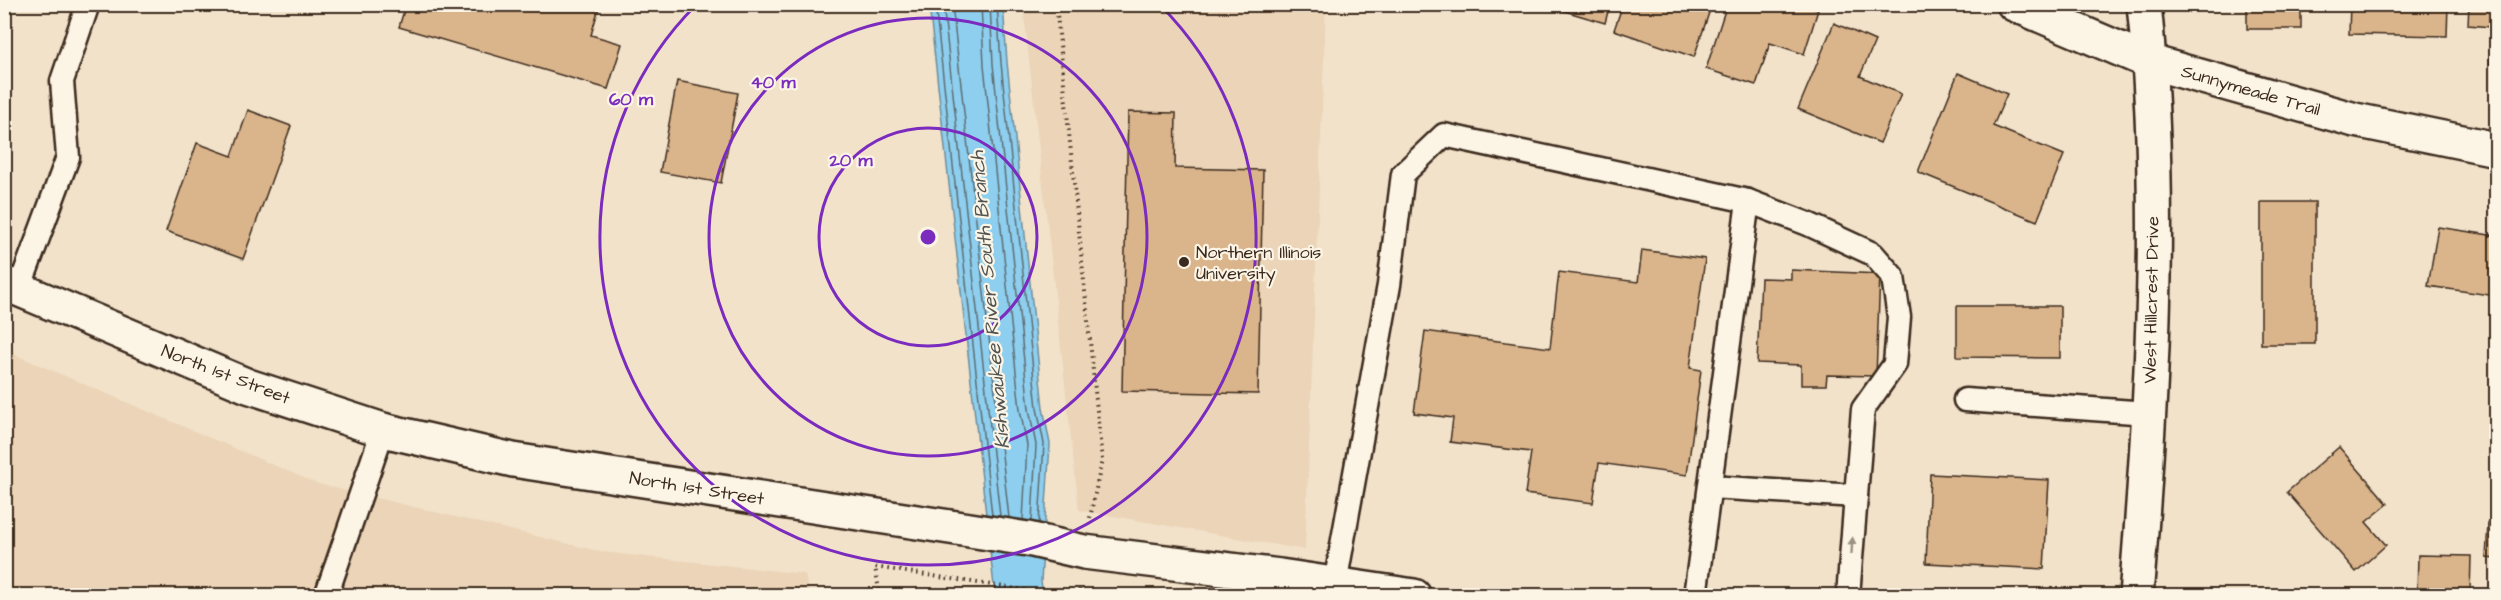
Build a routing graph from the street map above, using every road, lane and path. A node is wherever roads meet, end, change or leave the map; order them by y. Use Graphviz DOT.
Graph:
graph roads {
  1 [pos="88,4"];
  2 [pos="1056,4"];
  3 [pos="2014,4"];
  4 [pos="2144,4"];
  5 [pos="2150,62"];
  6 [pos="2496,149"];
  7 [pos="1748,201"];
  8 [pos="12,286"];
  9 [pos="1965,400"];
  10 [pos="2148,412"];
  11 [pos="383,430"];
  12 [pos="1710,487"];
  13 [pos="1856,496"];
  14 [pos="1084,552"];
  15 [pos="1335,584"];
  16 [pos="326,596"];
  17 [pos="880,596"];
  18 [pos="1414,596"];
  19 [pos="1695,596"];
  20 [pos="1848,596"];
  21 [pos="2136,596"];
  1 -- 8 [label="lane"];
  2 -- 14 [label="path"];
  3 -- 5 [label="street, Sunnymeade Trail"];
  4 -- 5 [label="street, West Hillcrest Drive"];
  5 -- 6 [label="street, Sunnymeade Trail"];
  5 -- 10 [label="street, West Hillcrest Drive"];
  7 -- 12 [label="lane"];
  7 -- 13 [label="lane"];
  7 -- 15 [label="lane"];
  8 -- 11 [label="street, North 1st Street"];
  9 -- 10 [label="lane"];
  10 -- 21 [label="street, West Hillcrest Drive"];
  11 -- 14 [label="street, North 1st Street"];
  11 -- 16 [label="lane"];
  12 -- 13 [label="lane"];
  12 -- 19 [label="lane"];
  20 -- 13 [label="lane, one-way"];
  14 -- 15 [label="street, North 1st Street"];
  14 -- 17 [label="path"];
  15 -- 18 [label="street, North 1st Street"];
}
